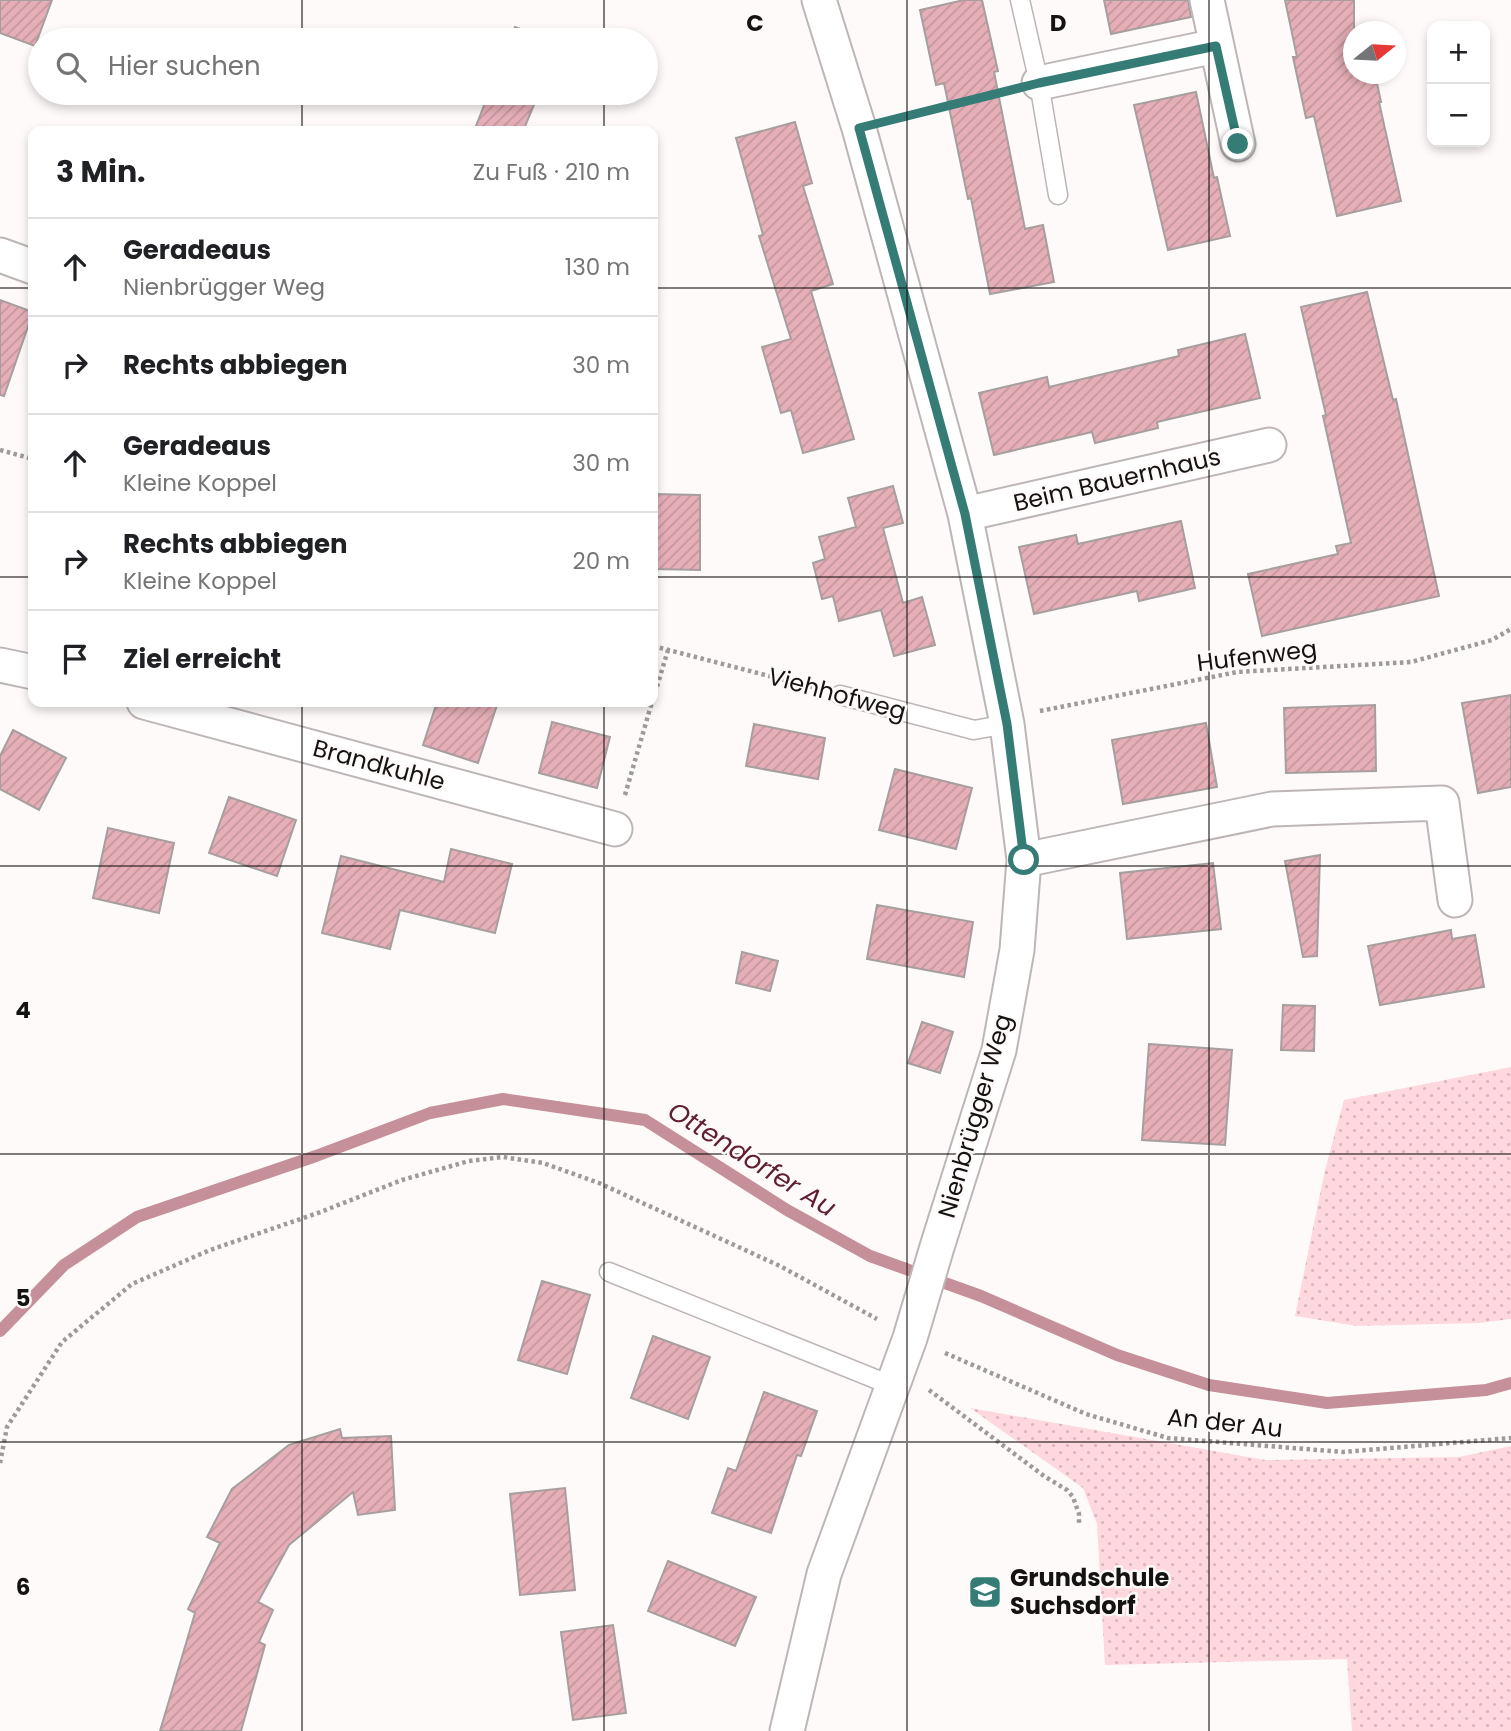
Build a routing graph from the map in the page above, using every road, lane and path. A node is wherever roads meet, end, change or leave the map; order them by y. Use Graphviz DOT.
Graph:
graph roads {
  1 [pos="819,0"];
  2 [pos="1020,0"];
  3 [pos="1207,0"];
  4 [pos="1216,46"];
  5 [pos="1039,83"];
  6 [pos="859,128"];
  7 [pos="1238,144"];
  8 [pos="1058,195"];
  9 [pos="0,255"];
  10 [pos="28,265"];
  11 [pos="1269,445"];
  12 [pos="0,450"];
  13 [pos="28,458"];
  14 [pos="965,514"];
  15 [pos="1511,629"];
  16 [pos="658,647"];
  17 [pos="668,650"];
  18 [pos="0,665"];
  19 [pos="28,671"];
  20 [pos="658,682"];
  21 [pos="840,695"];
  22 [pos="163,707"];
  23 [pos="650,707"];
  24 [pos="1007,724"];
  25 [pos="615,829"];
  26 [pos="1024,860"];
  27 [pos="1455,900"];
  28 [pos="610,1272"];
  29 [pos="911,1338"];
  30 [pos="895,1380"];
  31 [pos="1511,1438"];
  32 [pos="0,1463"];
  33 [pos="1079,1525"];
  34 [pos="787,1731"];
  1 -- 6 [label="street, Nienbrügger Weg"];
  2 -- 5 [label="lane"];
  3 -- 4 [label="street"];
  4 -- 5 [label="street"];
  4 -- 7 [label="street"];
  5 -- 6 [label="path"];
  5 -- 8 [label="lane"];
  6 -- 14 [label="street, Nienbrügger Weg"];
  9 -- 10 [label="street"];
  11 -- 14 [label="street, Beim Bauernhaus"];
  12 -- 13 [label="path"];
  14 -- 24 [label="street, Nienbrügger Weg"];
  15 -- 24 [label="path, Hufenweg"];
  16 -- 17 [label="path, Viehhofweg"];
  17 -- 20 [label="path"];
  17 -- 21 [label="path, Viehhofweg"];
  18 -- 19 [label="street"];
  21 -- 24 [label="lane, Viehhofweg"];
  22 -- 25 [label="street, Brandkuhle"];
  23 -- 25 [label="path"];
  24 -- 26 [label="street, Nienbrügger Weg"];
  26 -- 27 [label="street"];
  26 -- 29 [label="street, Nienbrügger Weg"];
  28 -- 30 [label="lane"];
  29 -- 30 [label="street, Nienbrügger Weg"];
  29 -- 31 [label="path, An der Au"];
  29 -- 32 [label="path, An der Au"];
  30 -- 33 [label="path"];
  30 -- 34 [label="street, Nienbrügger Weg"];
}
